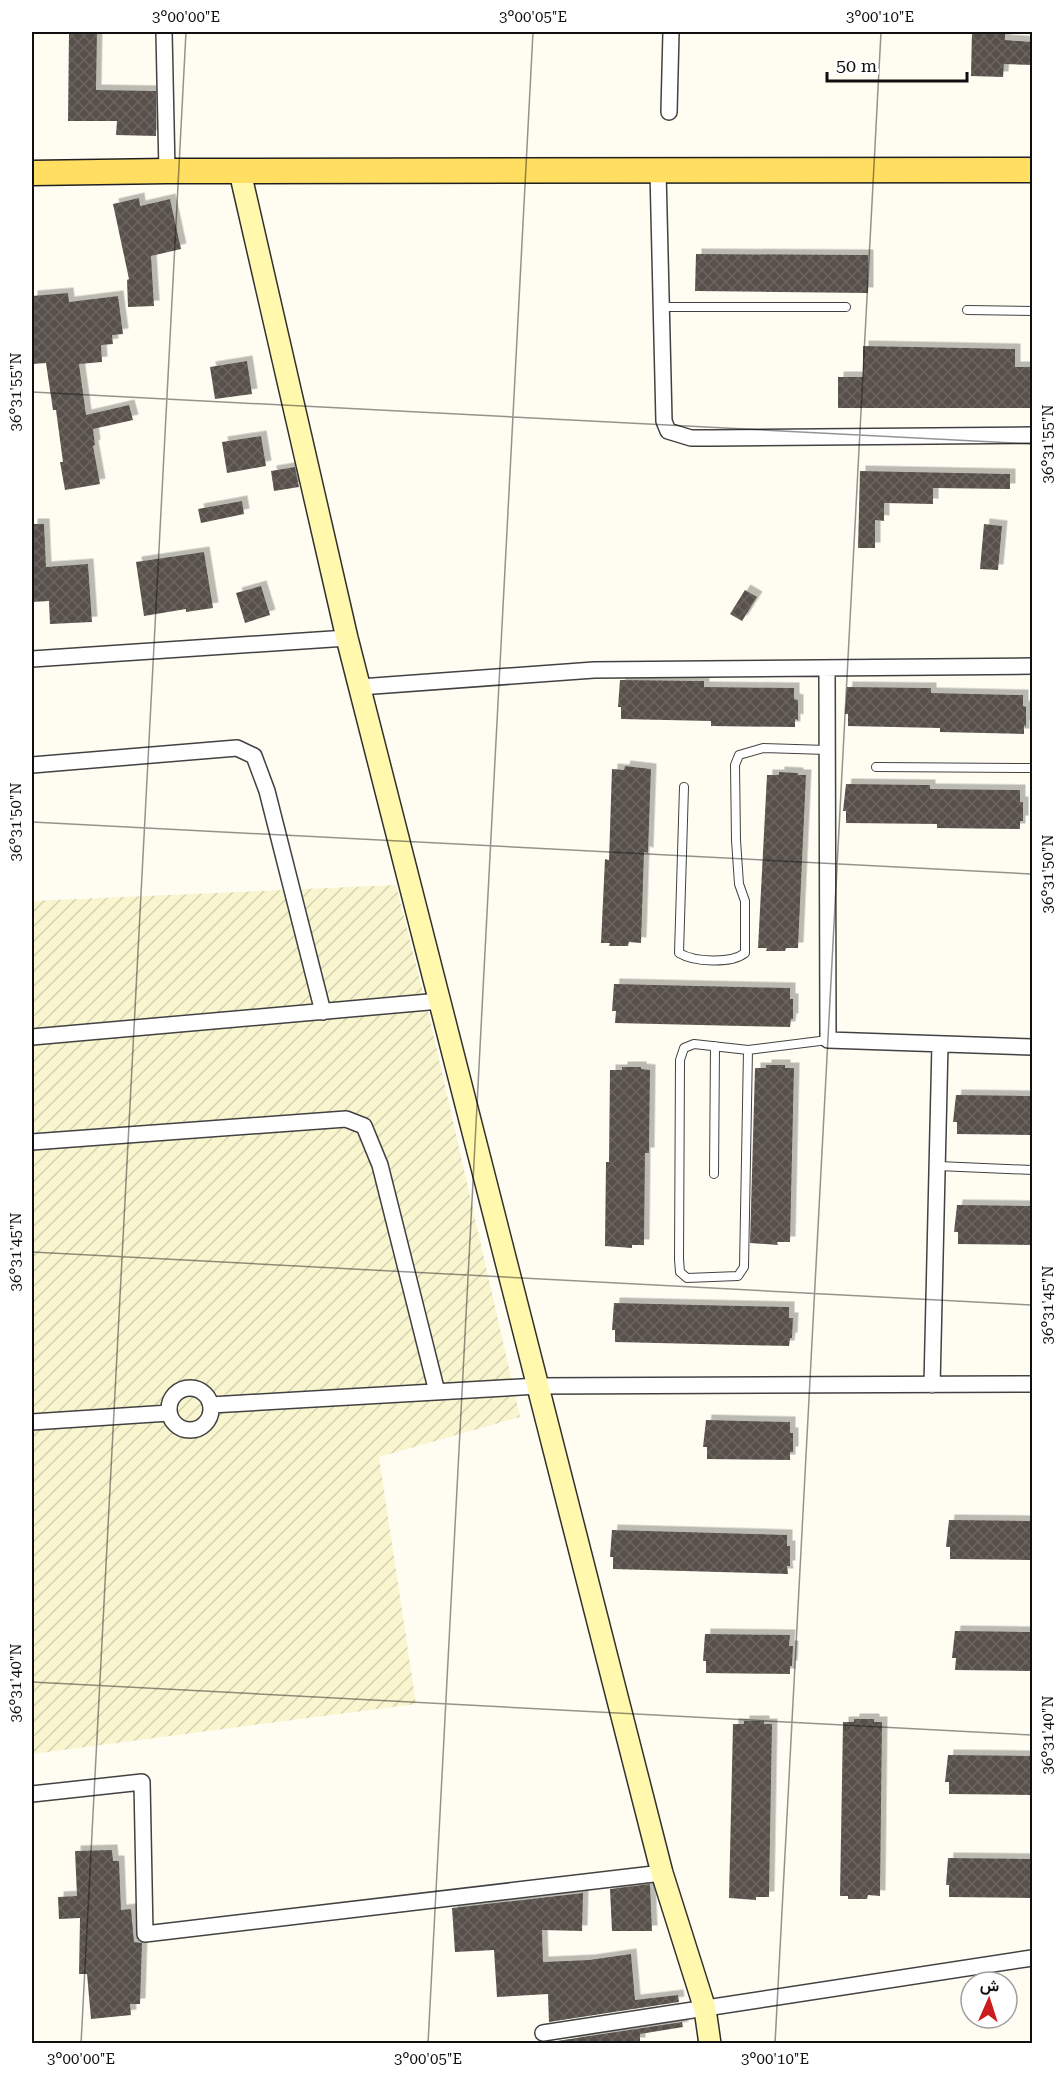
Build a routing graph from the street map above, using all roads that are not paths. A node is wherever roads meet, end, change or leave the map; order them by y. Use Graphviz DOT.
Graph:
graph roads {
  1 [pos="164,32"];
  2 [pos="671,32"];
  3 [pos="669,112"];
  4 [pos="1032,170"];
  5 [pos="167,171"];
  6 [pos="658,171"];
  7 [pos="240,172"];
  8 [pos="32,173"];
  9 [pos="662,307"];
  10 [pos="846,307"];
  11 [pos="968,310"];
  12 [pos="1032,311"];
  13 [pos="1032,435"];
  14 [pos="347,638"];
  15 [pos="32,659"];
  16 [pos="1032,666"];
  17 [pos="827,668"];
  18 [pos="360,687"];
  19 [pos="827,750"];
  20 [pos="32,765"];
  21 [pos="876,767"];
  22 [pos="1032,768"];
  23 [pos="684,787"];
  24 [pos="440,1001"];
  25 [pos="322,1011"];
  26 [pos="32,1037"];
  27 [pos="828,1041"];
  28 [pos="940,1044"];
  29 [pos="715,1046"];
  30 [pos="1032,1047"];
  31 [pos="747,1050"];
  32 [pos="32,1142"];
  33 [pos="938,1166"];
  34 [pos="1032,1170"];
  35 [pos="714,1174"];
  36 [pos="932,1384"];
  37 [pos="1032,1384"];
  38 [pos="538,1386"];
  39 [pos="437,1392"];
  40 [pos="211,1405"];
  41 [pos="169,1413"];
  42 [pos="32,1422"];
  43 [pos="32,1794"];
  44 [pos="662,1873"];
  45 [pos="1032,1958"];
  46 [pos="705,2008"];
  47 [pos="543,2033"];
  48 [pos="710,2043"];
  1 -- 5 [label="street"];
  2 -- 3 [label="street"];
  4 -- 6 [label="main road"];
  5 -- 7 [label="main road"];
  5 -- 8 [label="main road"];
  6 -- 7 [label="main road"];
  6 -- 9 [label="street"];
  7 -- 14 [label="street"];
  9 -- 10 [label="lane"];
  9 -- 13 [label="street"];
  11 -- 12 [label="lane"];
  14 -- 15 [label="street"];
  14 -- 18 [label="street"];
  16 -- 17 [label="street"];
  17 -- 18 [label="street"];
  17 -- 19 [label="street"];
  18 -- 24 [label="street"];
  19 -- 23 [label="lane"];
  19 -- 27 [label="street"];
  20 -- 25 [label="street"];
  21 -- 22 [label="lane"];
  24 -- 25 [label="street"];
  24 -- 38 [label="street"];
  25 -- 26 [label="street"];
  27 -- 28 [label="street"];
  27 -- 31 [label="lane"];
  28 -- 30 [label="street"];
  28 -- 33 [label="street"];
  29 -- 31 [label="lane"];
  29 -- 31 [label="lane"];
  29 -- 35 [label="lane"];
  32 -- 39 [label="street"];
  33 -- 34 [label="lane"];
  33 -- 36 [label="street"];
  36 -- 37 [label="street"];
  36 -- 38 [label="street"];
  38 -- 39 [label="street"];
  38 -- 44 [label="street"];
  39 -- 40 [label="street"];
  40 -- 41 [label="street"];
  40 -- 41 [label="street"];
  41 -- 42 [label="street"];
  43 -- 44 [label="street"];
  44 -- 46 [label="street"];
  45 -- 46 [label="street"];
  46 -- 47 [label="street"];
  46 -- 48 [label="street"];
}
